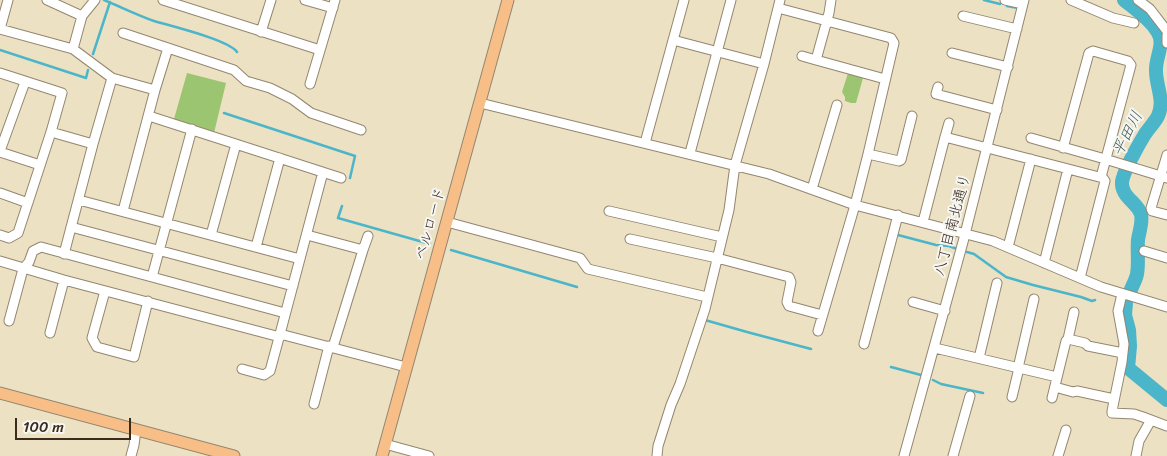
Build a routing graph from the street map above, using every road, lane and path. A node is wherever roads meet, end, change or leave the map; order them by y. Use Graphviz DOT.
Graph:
graph roads {
  1 [pos="8,0"];
  2 [pos="47,0"];
  3 [pos="95,0"];
  4 [pos="162,0"];
  5 [pos="271,0"];
  6 [pos="305,0"];
  7 [pos="508,0"];
  8 [pos="684,0"];
  9 [pos="731,0"];
  10 [pos="831,0"];
  11 [pos="1005,0"];
  12 [pos="1071,0"];
  13 [pos="1138,0"];
  14 [pos="1024,2"];
  15 [pos="334,4"];
  16 [pos="779,4"];
  17 [pos="82,16"];
  18 [pos="963,16"];
  19 [pos="827,21"];
  20 [pos="1134,23"];
  21 [pos="0,29"];
  22 [pos="1017,30"];
  23 [pos="1167,31"];
  24 [pos="261,32"];
  25 [pos="123,33"];
  26 [pos="1167,35"];
  27 [pos="673,40"];
  28 [pos="1167,43"];
  29 [pos="168,48"];
  30 [pos="73,49"];
  31 [pos="320,50"];
  32 [pos="717,51"];
  33 [pos="952,53"];
  34 [pos="802,56"];
  35 [pos="816,60"];
  36 [pos="764,64"];
  37 [pos="1008,68"];
  38 [pos="0,73"];
  39 [pos="112,78"];
  40 [pos="886,79"];
  41 [pos="25,82"];
  42 [pos="310,84"];
  43 [pos="938,87"];
  44 [pos="155,90"];
  45 [pos="480,103"];
  46 [pos="837,105"];
  47 [pos="997,110"];
  48 [pos="149,116"];
  49 [pos="912,116"];
  50 [pos="949,123"];
  51 [pos="192,129"];
  52 [pos="362,130"];
  53 [pos="51,132"];
  54 [pos="945,137"];
  55 [pos="1031,138"];
  56 [pos="645,143"];
  57 [pos="93,144"];
  58 [pos="236,144"];
  59 [pos="1063,148"];
  60 [pos="987,149"];
  61 [pos="0,151"];
  62 [pos="690,154"];
  63 [pos="868,154"];
  64 [pos="1167,155"];
  65 [pos="280,158"];
  66 [pos="1031,159"];
  67 [pos="1105,159"];
  68 [pos="40,165"];
  69 [pos="735,165"];
  70 [pos="1068,169"];
  71 [pos="323,172"];
  72 [pos="1101,177"];
  73 [pos="1164,177"];
  74 [pos="341,178"];
  75 [pos="812,189"];
  76 [pos="0,193"];
  77 [pos="79,200"];
  78 [pos="28,203"];
  79 [pos="855,204"];
  80 [pos="123,211"];
  81 [pos="609,211"];
  82 [pos="898,215"];
  83 [pos="1167,215"];
  84 [pos="447,222"];
  85 [pos="923,222"];
  86 [pos="167,223"];
  87 [pos="71,227"];
  88 [pos="966,233"];
  89 [pos="0,235"];
  90 [pos="211,235"];
  91 [pos="307,235"];
  92 [pos="368,236"];
  93 [pos="722,237"];
  94 [pos="630,239"];
  95 [pos="256,247"];
  96 [pos="1008,247"];
  97 [pos="363,250"];
  98 [pos="160,251"];
  99 [pos="1144,251"];
  100 [pos="64,254"];
  101 [pos="717,258"];
  102 [pos="1167,258"];
  103 [pos="300,259"];
  104 [pos="0,261"];
  105 [pos="1044,263"];
  106 [pos="23,268"];
  107 [pos="152,277"];
  108 [pos="1080,278"];
  109 [pos="64,280"];
  110 [pos="997,283"];
  111 [pos="292,286"];
  112 [pos="105,291"];
  113 [pos="1122,294"];
  114 [pos="707,298"];
  115 [pos="1034,299"];
  116 [pos="148,302"];
  117 [pos="913,302"];
  118 [pos="1167,307"];
  119 [pos="945,311"];
  120 [pos="1074,312"];
  121 [pos="285,313"];
  122 [pos="822,315"];
  123 [pos="9,321"];
  124 [pos="818,331"];
  125 [pos="50,333"];
  126 [pos="280,335"];
  127 [pos="1068,339"];
  128 [pos="864,344"];
  129 [pos="331,347"];
  130 [pos="935,348"];
  131 [pos="1123,354"];
  132 [pos="979,358"];
  133 [pos="406,367"];
  134 [pos="1019,368"];
  135 [pos="242,369"];
  136 [pos="1057,377"];
  137 [pos="1054,387"];
  138 [pos="0,393"];
  139 [pos="970,396"];
  140 [pos="1012,397"];
  141 [pos="1052,398"];
  142 [pos="1114,399"];
  143 [pos="314,404"];
  144 [pos="1151,420"];
  145 [pos="1167,426"];
  146 [pos="136,430"];
  147 [pos="1066,430"];
  148 [pos="385,444"];
  149 [pos="131,456"];
  150 [pos="234,456"];
  151 [pos="382,456"];
  152 [pos="429,456"];
  153 [pos="657,456"];
  154 [pos="904,456"];
  155 [pos="953,456"];
  156 [pos="1058,456"];
  157 [pos="1136,456"];
  1 -- 21 [label="street"];
  2 -- 17 [label="street"];
  3 -- 17 [label="street"];
  4 -- 24 [label="street"];
  5 -- 24 [label="street"];
  6 -- 15 [label="street"];
  7 -- 45 [label="main road, ベルロード"];
  8 -- 27 [label="street"];
  9 -- 32 [label="street"];
  10 -- 19 [label="street"];
  11 -- 14 [label="street"];
  12 -- 20 [label="street"];
  13 -- 23 [label="street"];
  14 -- 22 [label="street, 八丁目南北通り"];
  15 -- 31 [label="street"];
  16 -- 19 [label="street"];
  16 -- 36 [label="street"];
  17 -- 30 [label="street"];
  18 -- 22 [label="street"];
  19 -- 35 [label="street"];
  19 -- 40 [label="street"];
  21 -- 30 [label="street"];
  22 -- 37 [label="street, 八丁目南北通り"];
  24 -- 31 [label="street"];
  25 -- 29 [label="street"];
  26 -- 28 [label="street"];
  27 -- 32 [label="street"];
  27 -- 56 [label="street"];
  29 -- 44 [label="street"];
  29 -- 52 [label="street"];
  30 -- 39 [label="street"];
  31 -- 42 [label="street"];
  32 -- 36 [label="street"];
  32 -- 62 [label="street"];
  33 -- 37 [label="street"];
  34 -- 35 [label="street"];
  35 -- 40 [label="street"];
  36 -- 69 [label="street"];
  37 -- 47 [label="street, 八丁目南北通り"];
  38 -- 41 [label="street"];
  39 -- 44 [label="street"];
  39 -- 57 [label="street"];
  40 -- 63 [label="street"];
  41 -- 53 [label="street"];
  41 -- 61 [label="street"];
  43 -- 47 [label="street"];
  44 -- 48 [label="street"];
  45 -- 56 [label="street"];
  45 -- 84 [label="main road, ベルロード"];
  46 -- 75 [label="street"];
  47 -- 60 [label="street, 八丁目南北通り"];
  48 -- 51 [label="street"];
  48 -- 80 [label="street"];
  49 -- 63 [label="street"];
  50 -- 54 [label="street"];
  51 -- 58 [label="street"];
  51 -- 86 [label="street"];
  53 -- 57 [label="street"];
  53 -- 68 [label="street"];
  54 -- 60 [label="street"];
  54 -- 85 [label="street"];
  55 -- 59 [label="street"];
  56 -- 62 [label="street"];
  57 -- 77 [label="street"];
  58 -- 65 [label="street"];
  58 -- 90 [label="street"];
  59 -- 67 [label="street"];
  59 -- 67 [label="street"];
  60 -- 66 [label="street"];
  60 -- 88 [label="street, 八丁目南北通り"];
  61 -- 68 [label="street"];
  62 -- 69 [label="street"];
  63 -- 79 [label="street"];
  64 -- 73 [label="street"];
  65 -- 71 [label="street"];
  65 -- 95 [label="street"];
  66 -- 70 [label="street"];
  66 -- 96 [label="street"];
  67 -- 72 [label="street"];
  67 -- 73 [label="street"];
  68 -- 78 [label="street"];
  69 -- 75 [label="street"];
  69 -- 93 [label="street"];
  70 -- 72 [label="street"];
  70 -- 105 [label="street"];
  71 -- 74 [label="street"];
  71 -- 91 [label="street"];
  72 -- 108 [label="street"];
  73 -- 83 [label="street"];
  75 -- 79 [label="street"];
  76 -- 78 [label="street"];
  77 -- 80 [label="street"];
  77 -- 87 [label="street"];
  78 -- 89 [label="street"];
  79 -- 82 [label="street"];
  79 -- 122 [label="street"];
  80 -- 86 [label="street"];
  81 -- 93 [label="street"];
  82 -- 85 [label="street"];
  82 -- 128 [label="street"];
  84 -- 114 [label="street"];
  84 -- 133 [label="main road, ベルロード"];
  85 -- 88 [label="street"];
  86 -- 90 [label="street"];
  86 -- 98 [label="street"];
  87 -- 98 [label="street"];
  87 -- 100 [label="street"];
  88 -- 96 [label="street"];
  88 -- 119 [label="street, 八丁目南北通り"];
  90 -- 95 [label="street"];
  91 -- 97 [label="street"];
  91 -- 103 [label="street"];
  92 -- 97 [label="street"];
  93 -- 101 [label="street"];
  94 -- 101 [label="street"];
  95 -- 103 [label="street"];
  96 -- 105 [label="street"];
  97 -- 129 [label="street"];
  98 -- 107 [label="street"];
  98 -- 111 [label="street"];
  99 -- 102 [label="street"];
  100 -- 106 [label="street"];
  100 -- 107 [label="street"];
  101 -- 114 [label="street"];
  101 -- 122 [label="street"];
  103 -- 111 [label="street"];
  104 -- 106 [label="street"];
  105 -- 108 [label="street"];
  106 -- 109 [label="street"];
  106 -- 123 [label="street"];
  107 -- 121 [label="street"];
  108 -- 113 [label="street"];
  109 -- 112 [label="street"];
  109 -- 125 [label="street"];
  110 -- 132 [label="street"];
  111 -- 121 [label="street"];
  112 -- 116 [label="street"];
  112 -- 116 [label="street"];
  113 -- 118 [label="street"];
  113 -- 131 [label="street"];
  114 -- 153 [label="street"];
  115 -- 134 [label="street"];
  116 -- 126 [label="street"];
  117 -- 119 [label="street"];
  119 -- 130 [label="street, 八丁目南北通り"];
  120 -- 127 [label="street"];
  121 -- 126 [label="street"];
  122 -- 124 [label="street"];
  126 -- 129 [label="street"];
  126 -- 135 [label="street"];
  127 -- 131 [label="street"];
  127 -- 136 [label="street"];
  129 -- 133 [label="street"];
  129 -- 143 [label="street"];
  130 -- 132 [label="street"];
  130 -- 154 [label="street, 八丁目南北通り"];
  131 -- 142 [label="street"];
  132 -- 134 [label="street"];
  133 -- 148 [label="main road, ベルロード"];
  134 -- 136 [label="street"];
  134 -- 140 [label="street"];
  136 -- 137 [label="street"];
  137 -- 141 [label="street"];
  137 -- 142 [label="street"];
  138 -- 146 [label="main road"];
  139 -- 155 [label="street"];
  142 -- 144 [label="street"];
  144 -- 145 [label="street"];
  144 -- 157 [label="street"];
  146 -- 149 [label="street"];
  146 -- 150 [label="main road"];
  147 -- 156 [label="street"];
  148 -- 151 [label="main road, ベルロード"];
  148 -- 152 [label="street"];
}
